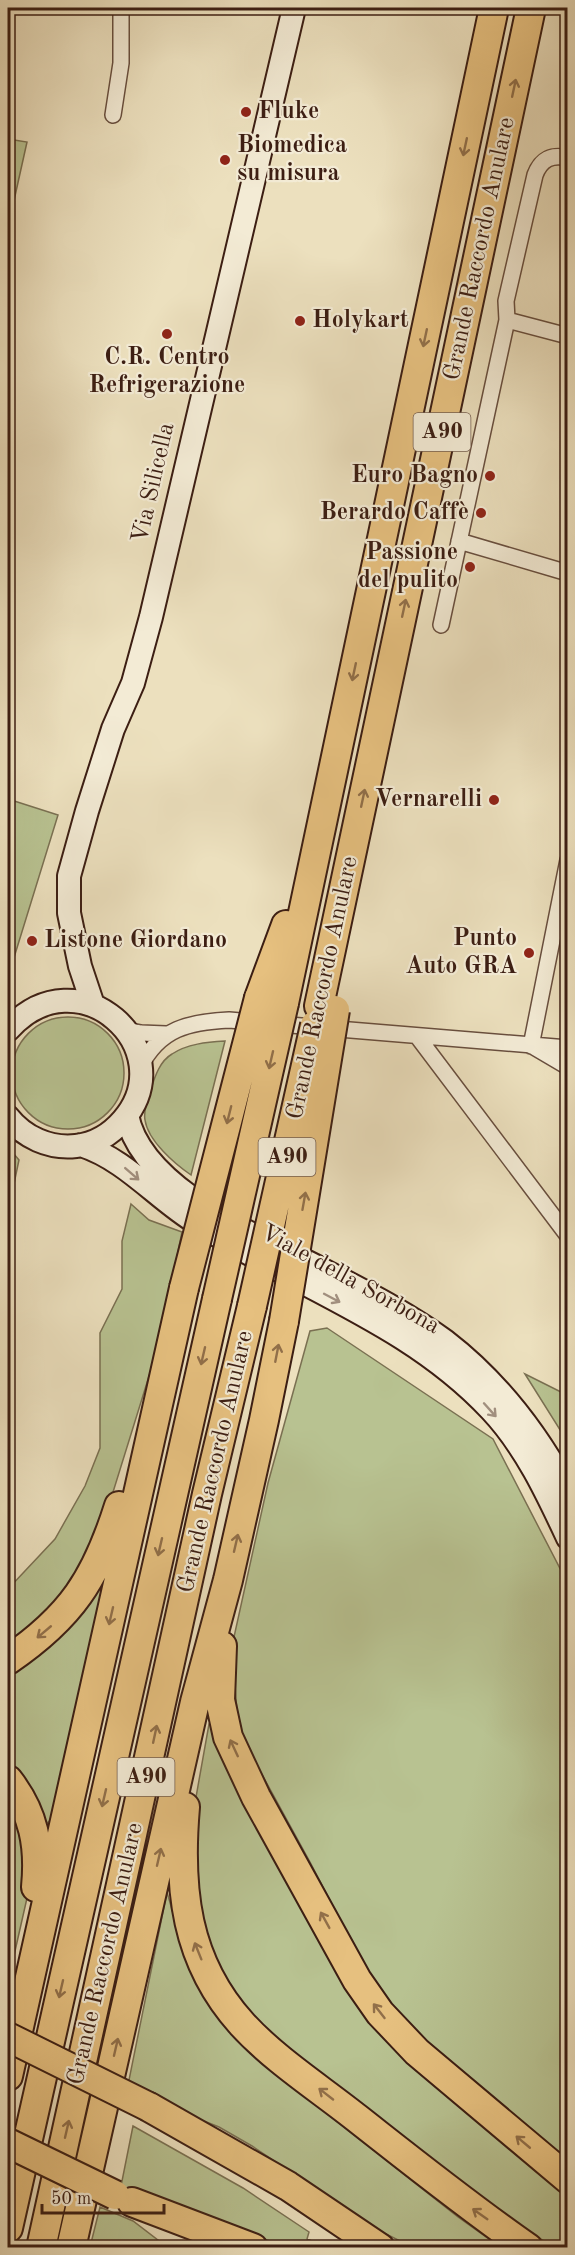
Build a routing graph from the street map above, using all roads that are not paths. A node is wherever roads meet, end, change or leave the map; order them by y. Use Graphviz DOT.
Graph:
graph roads {
  1 [pos="121,8"];
  2 [pos="294,8"];
  3 [pos="495,8"];
  4 [pos="531,8"];
  5 [pos="113,115"];
  6 [pos="567,158"];
  7 [pos="507,320"];
  8 [pos="567,336"];
  9 [pos="459,541"];
  10 [pos="567,573"];
  11 [pos="441,625"];
  12 [pos="567,860"];
  13 [pos="564,892"];
  14 [pos="80,966"];
  15 [pos="271,1000"];
  16 [pos="58,1001"];
  17 [pos="93,1005"];
  18 [pos="327,1008"];
  19 [pos="8,1030"];
  20 [pos="126,1030"];
  21 [pos="166,1034"];
  22 [pos="417,1036"];
  23 [pos="531,1046"];
  24 [pos="567,1048"];
  25 [pos="140,1066"];
  26 [pos="567,1067"];
  27 [pos="127,1115"];
  28 [pos="8,1117"];
  29 [pos="81,1145"];
  30 [pos="567,1236"];
  31 [pos="151,1436"];
  32 [pos="567,1491"];
  33 [pos="567,1538"];
  34 [pos="228,1580"];
  35 [pos="8,1660"];
  36 [pos="195,1702"];
  37 [pos="8,1780"];
  38 [pos="24,2002"];
  39 [pos="8,2037"];
  40 [pos="8,2076"];
  41 [pos="8,2143"];
  42 [pos="567,2179"];
  43 [pos="288,2186"];
  44 [pos="123,2199"];
  45 [pos="8,2228"];
  46 [pos="40,2247"];
  47 [pos="71,2247"];
  48 [pos="193,2247"];
  49 [pos="253,2247"];
  50 [pos="380,2247"];
  51 [pos="398,2247"];
  52 [pos="528,2247"];
  1 -- 5 [label="street"];
  2 -- 14 [label="street, Via Silicella"];
  3 -- 15 [label="highway, Grande Raccordo Anulare / A90, one-way"];
  18 -- 4 [label="highway, Grande Raccordo Anulare / A90, one-way"];
  6 -- 7 [label="street"];
  7 -- 8 [label="street"];
  7 -- 9 [label="street"];
  9 -- 10 [label="street"];
  9 -- 11 [label="street"];
  12 -- 13 [label="street"];
  13 -- 23 [label="street"];
  14 -- 16 [label="street"];
  14 -- 17 [label="street, Via Silicella"];
  15 -- 31 [label="highway, one-way, bridge"];
  15 -- 45 [label="highway, Grande Raccordo Anulare / A90, one-way, bridge"];
  16 -- 17 [label="street"];
  16 -- 19 [label="street"];
  17 -- 20 [label="street"];
  34 -- 18 [label="highway, one-way, bridge"];
  46 -- 18 [label="highway, Grande Raccordo Anulare / A90, one-way, bridge"];
  20 -- 21 [label="street"];
  20 -- 25 [label="street"];
  21 -- 22 [label="street"];
  21 -- 25 [label="street"];
  22 -- 23 [label="street"];
  22 -- 30 [label="street"];
  23 -- 24 [label="street"];
  23 -- 26 [label="street"];
  25 -- 27 [label="street"];
  27 -- 29 [label="street"];
  27 -- 32 [label="street, Viale della Sorbona"];
  28 -- 29 [label="street"];
  29 -- 33 [label="street, Viale della Sorbona, one-way"];
  31 -- 35 [label="highway, one-way"];
  31 -- 38 [label="highway, one-way"];
  34 -- 36 [label="highway"];
  42 -- 34 [label="highway, one-way"];
  47 -- 36 [label="highway, one-way"];
  52 -- 36 [label="highway, one-way"];
  37 -- 38 [label="highway"];
  38 -- 40 [label="highway"];
  39 -- 43 [label="highway, bridge"];
  41 -- 44 [label="highway, bridge"];
  43 -- 50 [label="highway"];
  43 -- 51 [label="highway"];
  44 -- 48 [label="highway"];
  44 -- 49 [label="highway"];
}
